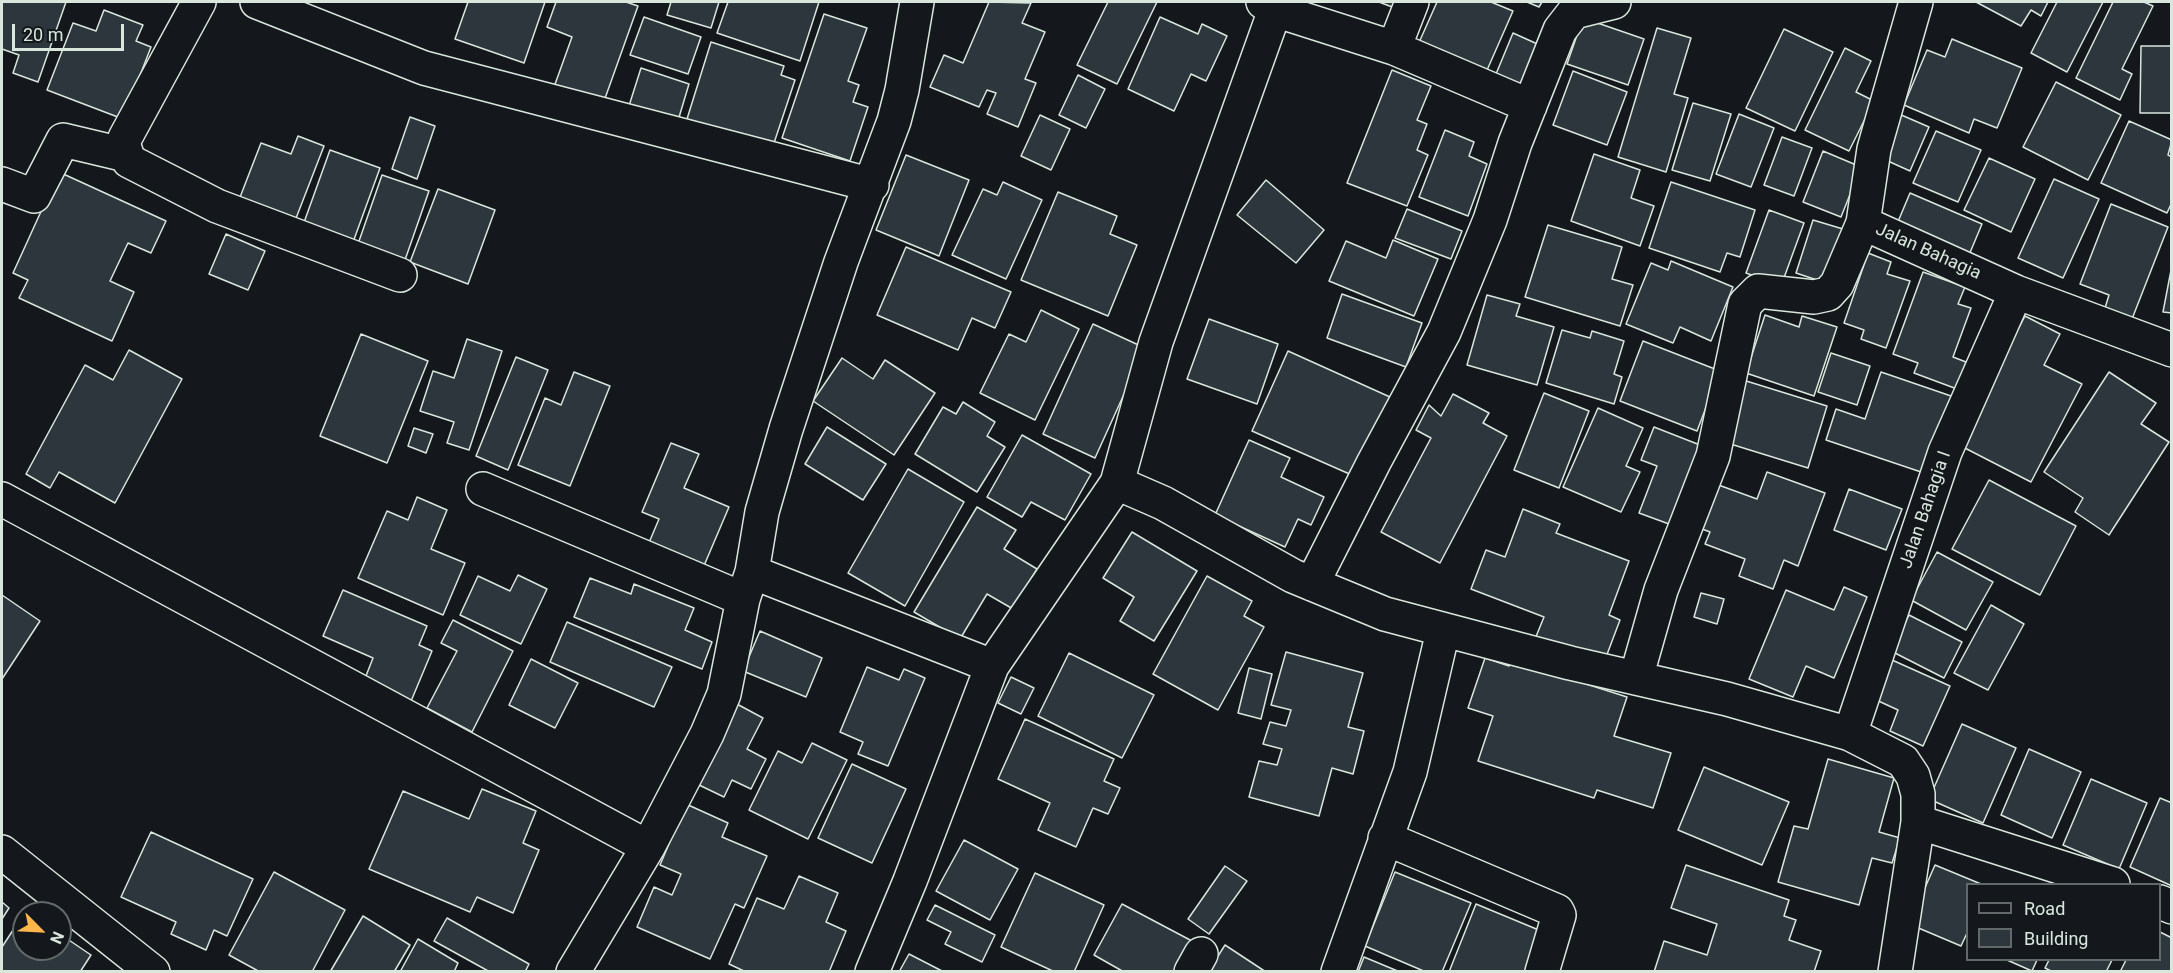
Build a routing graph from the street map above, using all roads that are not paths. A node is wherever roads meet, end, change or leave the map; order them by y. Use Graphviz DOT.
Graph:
graph roads {
  1 [pos="200,2"];
  2 [pos="257,2"];
  3 [pos="917,2"];
  4 [pos="1412,2"];
  5 [pos="1614,2"];
  6 [pos="1917,2"];
  7 [pos="1269,6"];
  8 [pos="1394,48"];
  9 [pos="1530,106"];
  10 [pos="126,155"];
  11 [pos="2,184"];
  12 [pos="872,185"];
  13 [pos="1863,223"];
  14 [pos="400,274"];
  15 [pos="2016,292"];
  16 [pos="2172,350"];
  17 [pos="1117,483"];
  18 [pos="483,489"];
  19 [pos="2,500"];
  20 [pos="1312,584"];
  21 [pos="748,585"];
  22 [pos="1443,631"];
  23 [pos="992,666"];
  24 [pos="1636,678"];
  25 [pos="1850,734"];
  26 [pos="1918,822"];
  27 [pos="1385,838"];
  28 [pos="648,847"];
  29 [pos="2,852"];
  30 [pos="2107,883"];
  31 [pos="153,972"];
  32 [pos="573,972"];
  33 [pos="872,972"];
  34 [pos="1338,972"];
  35 [pos="1542,972"];
  36 [pos="1895,972"];
  1 -- 10 [label="street"];
  2 -- 12 [label="street"];
  3 -- 12 [label="street"];
  4 -- 8 [label="street"];
  5 -- 9 [label="street"];
  6 -- 13 [label="street, Jalan Bahagia"];
  7 -- 8 [label="street"];
  7 -- 17 [label="street"];
  8 -- 9 [label="street"];
  9 -- 20 [label="street"];
  10 -- 11 [label="street"];
  10 -- 14 [label="street"];
  12 -- 21 [label="street"];
  13 -- 15 [label="street, Jalan Bahagia"];
  13 -- 24 [label="street"];
  15 -- 16 [label="street, Jalan Bahagia"];
  15 -- 25 [label="street, Jalan Bahagia I"];
  17 -- 20 [label="street"];
  17 -- 23 [label="street"];
  18 -- 21 [label="street"];
  19 -- 28 [label="street"];
  20 -- 22 [label="street"];
  21 -- 23 [label="street"];
  21 -- 28 [label="street"];
  22 -- 24 [label="street"];
  22 -- 27 [label="street"];
  23 -- 33 [label="street"];
  24 -- 25 [label="street"];
  25 -- 26 [label="street"];
  26 -- 30 [label="street"];
  26 -- 36 [label="street"];
  27 -- 34 [label="street"];
  27 -- 35 [label="street"];
  28 -- 32 [label="street"];
  29 -- 31 [label="street"];
}
